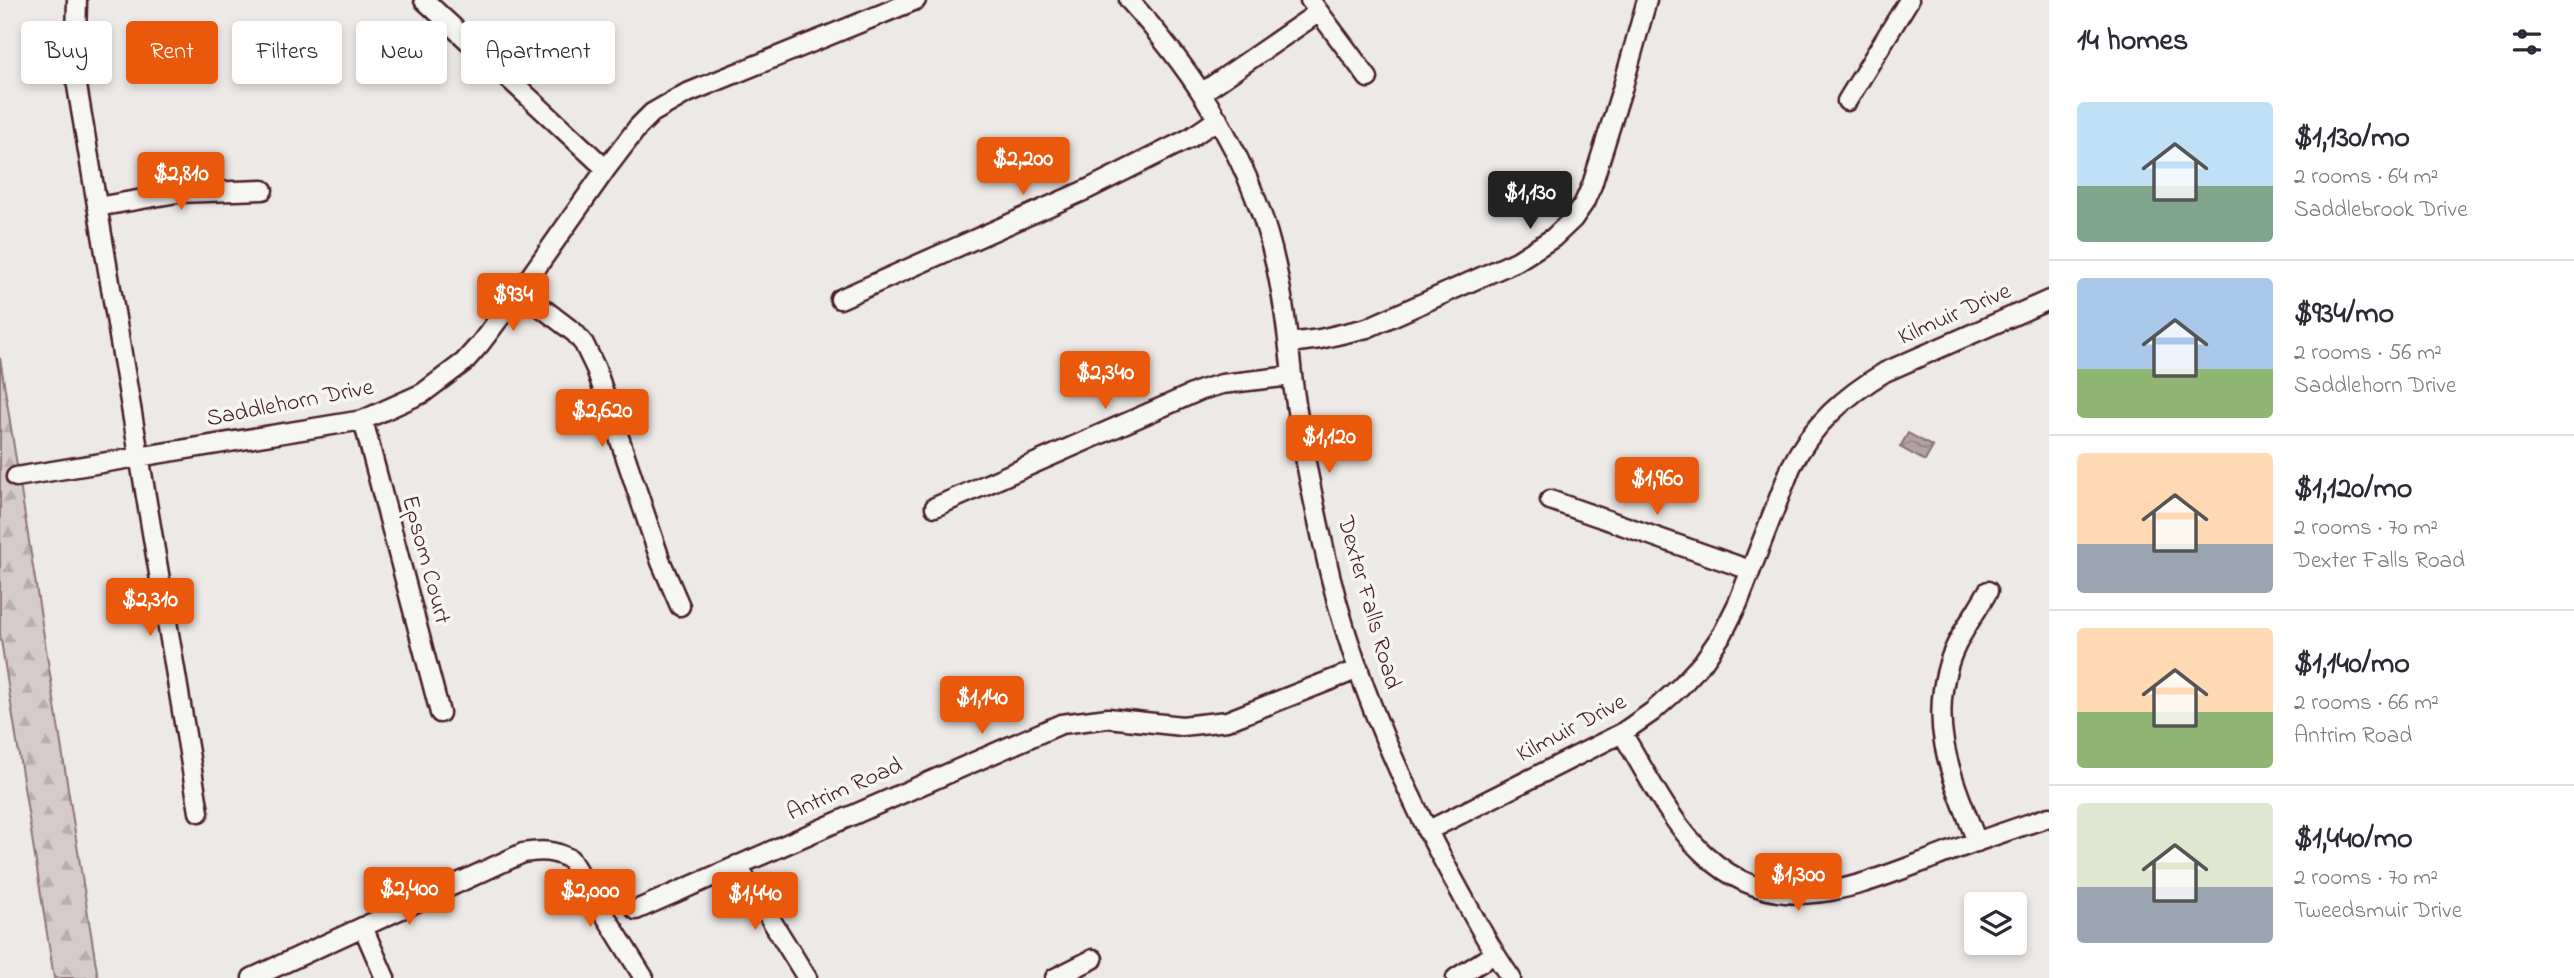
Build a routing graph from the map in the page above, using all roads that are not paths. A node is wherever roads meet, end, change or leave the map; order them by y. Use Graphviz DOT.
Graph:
graph roads {
  1 [pos="77,0"];
  2 [pos="424,0"];
  3 [pos="916,0"];
  4 [pos="1129,0"];
  5 [pos="1647,0"];
  6 [pos="1909,0"];
  7 [pos="1315,6"];
  8 [pos="1368,78"];
  9 [pos="1203,92"];
  10 [pos="1847,101"];
  11 [pos="1218,119"];
  12 [pos="606,169"];
  13 [pos="263,190"];
  14 [pos="97,207"];
  15 [pos="520,291"];
  16 [pos="840,299"];
  17 [pos="2049,300"];
  18 [pos="1290,342"];
  19 [pos="1292,376"];
  20 [pos="363,419"];
  21 [pos="139,457"];
  22 [pos="16,477"];
  23 [pos="1550,499"];
  24 [pos="935,507"];
  25 [pos="1750,570"];
  26 [pos="1988,592"];
  27 [pos="680,606"];
  28 [pos="1359,669"];
  29 [pos="440,713"];
  30 [pos="1622,733"];
  31 [pos="200,812"];
  32 [pos="2049,817"];
  33 [pos="1427,831"];
  34 [pos="1976,842"];
  35 [pos="737,865"];
  36 [pos="636,910"];
  37 [pos="363,927"];
  38 [pos="1494,954"];
  39 [pos="1093,959"];
  40 [pos="252,978"];
  41 [pos="385,978"];
  42 [pos="644,978"];
  43 [pos="807,978"];
  44 [pos="1055,978"];
  45 [pos="1456,978"];
  46 [pos="1511,978"];
  1 -- 14 [label="street"];
  2 -- 12 [label="street"];
  3 -- 12 [label="street, Saddlehorn Drive"];
  4 -- 9 [label="street, Dexter Falls Road"];
  5 -- 18 [label="street"];
  6 -- 10 [label="street"];
  7 -- 8 [label="street"];
  7 -- 9 [label="street"];
  9 -- 11 [label="street, Dexter Falls Road"];
  11 -- 16 [label="street"];
  11 -- 18 [label="street, Dexter Falls Road"];
  12 -- 15 [label="street, Saddlehorn Drive"];
  13 -- 14 [label="street"];
  14 -- 21 [label="street"];
  15 -- 20 [label="street, Saddlehorn Drive"];
  15 -- 27 [label="street"];
  17 -- 25 [label="street, Kilmuir Drive"];
  18 -- 19 [label="street, Dexter Falls Road"];
  19 -- 24 [label="street"];
  19 -- 28 [label="street, Dexter Falls Road"];
  20 -- 21 [label="street, Saddlehorn Drive"];
  20 -- 29 [label="street, Epsom Court"];
  21 -- 22 [label="street, Saddlehorn Drive"];
  21 -- 31 [label="street"];
  23 -- 25 [label="street"];
  25 -- 30 [label="street, Kilmuir Drive"];
  26 -- 34 [label="street"];
  28 -- 33 [label="street, Dexter Falls Road"];
  28 -- 35 [label="street, Antrim Road"];
  30 -- 33 [label="street, Kilmuir Drive"];
  30 -- 34 [label="street"];
  32 -- 34 [label="street"];
  33 -- 38 [label="street, Dexter Falls Road"];
  35 -- 36 [label="street, Antrim Road"];
  35 -- 43 [label="street"];
  37 -- 40 [label="street"];
  37 -- 41 [label="street"];
  37 -- 42 [label="street"];
  38 -- 45 [label="street"];
  38 -- 46 [label="street, Dexter Falls Road"];
  39 -- 44 [label="street"];
}
